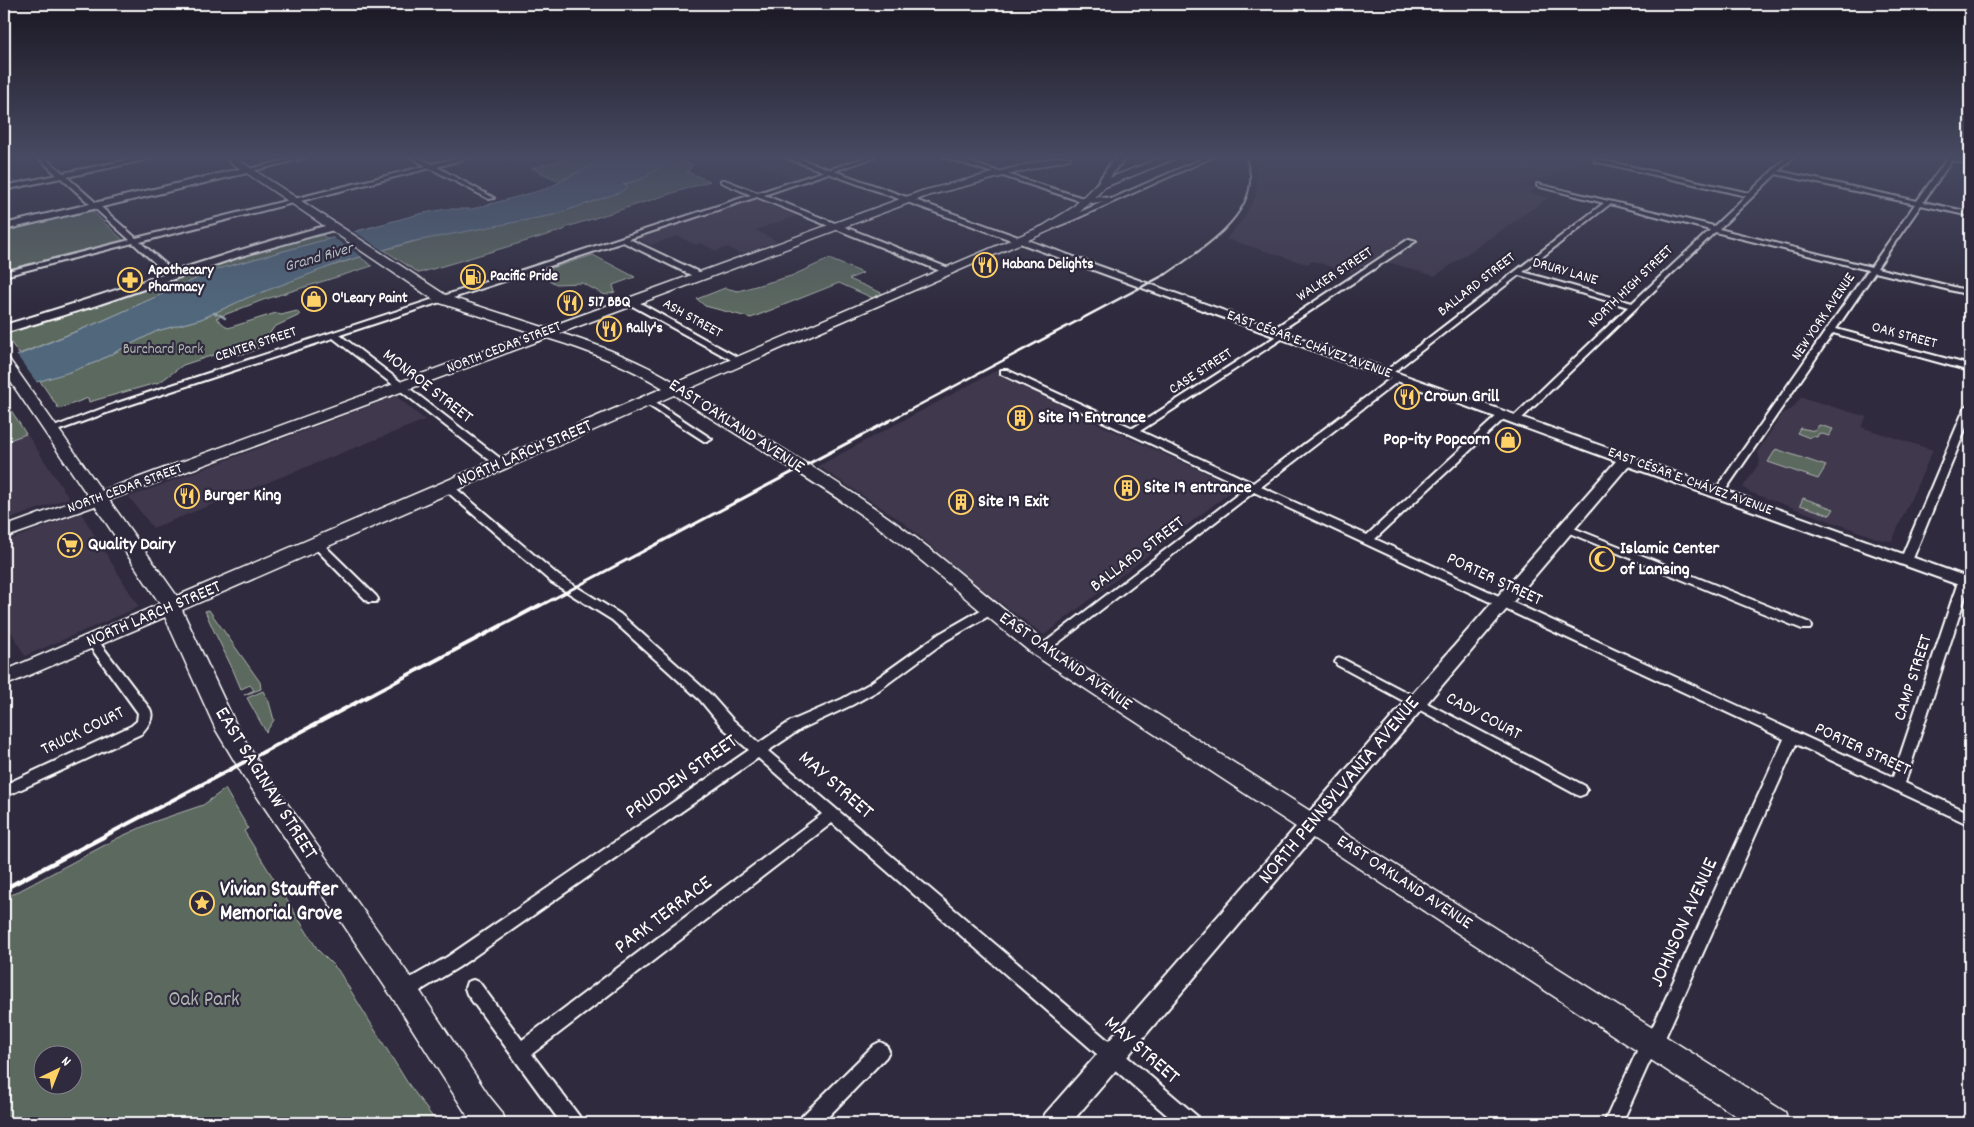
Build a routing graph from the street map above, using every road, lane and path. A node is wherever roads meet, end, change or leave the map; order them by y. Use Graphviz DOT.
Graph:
graph roads {
  1 [pos="79,210"];
  2 [pos="99,210"];
  3 [pos="257,210"];
  4 [pos="308,210"];
  5 [pos="712,210"];
  6 [pos="794,210"];
  7 [pos="881,210"];
  8 [pos="935,210"];
  9 [pos="1075,210"];
  10 [pos="1092,210"];
  11 [pos="1599,210"];
  12 [pos="1639,210"];
  13 [pos="1734,210"];
  14 [pos="1914,210"];
  15 [pos="1950,210"];
  16 [pos="1970,214"];
  17 [pos="836,226"];
  18 [pos="4,227"];
  19 [pos="1047,228"];
  20 [pos="336,229"];
  21 [pos="1714,229"];
  22 [pos="623,239"];
  23 [pos="1020,240"];
  24 [pos="134,241"];
  25 [pos="1412,241"];
  26 [pos="376,256"];
  27 [pos="1873,269"];
  28 [pos="948,271"];
  29 [pos="1517,272"];
  30 [pos="4,274"];
  31 [pos="173,275"];
  32 [pos="700,276"];
  33 [pos="1970,293"];
  34 [pos="442,299"];
  35 [pos="630,301"];
  36 [pos="1633,306"];
  37 [pos="4,329"];
  38 [pos="1831,330"];
  39 [pos="547,333"];
  40 [pos="1279,333"];
  41 [pos="333,334"];
  42 [pos="740,361"];
  43 [pos="4,362"];
  44 [pos="1970,368"];
  45 [pos="1004,372"];
  46 [pos="1392,375"];
  47 [pos="401,387"];
  48 [pos="675,389"];
  49 [pos="648,401"];
  50 [pos="1970,407"];
  51 [pos="1509,417"];
  52 [pos="51,430"];
  53 [pos="1133,432"];
  54 [pos="707,439"];
  55 [pos="1626,459"];
  56 [pos="501,464"];
  57 [pos="448,487"];
  58 [pos="1253,488"];
  59 [pos="1718,492"];
  60 [pos="98,498"];
  61 [pos="1566,528"];
  62 [pos="4,533"];
  63 [pos="1367,541"];
  64 [pos="317,544"];
  65 [pos="1906,561"];
  66 [pos="1967,583"];
  67 [pos="372,599"];
  68 [pos="1501,603"];
  69 [pos="171,607"];
  70 [pos="990,610"];
  71 [pos="1806,626"];
  72 [pos="92,641"];
  73 [pos="1041,650"];
  74 [pos="1341,662"];
  75 [pos="4,680"];
  76 [pos="1416,702"];
  77 [pos="1792,738"];
  78 [pos="759,750"];
  79 [pos="1897,785"];
  80 [pos="1580,790"];
  81 [pos="4,791"];
  82 [pos="833,814"];
  83 [pos="1970,819"];
  84 [pos="1310,822"];
  85 [pos="473,988"];
  86 [pos="404,991"];
  87 [pos="1652,1044"];
  88 [pos="520,1051"];
  89 [pos="880,1051"];
  90 [pos="1112,1056"];
  91 [pos="491,1123"];
  92 [pos="572,1123"];
  93 [pos="809,1123"];
  94 [pos="1054,1123"];
  95 [pos="1190,1123"];
  96 [pos="1613,1123"];
  97 [pos="1774,1123"];
  1 -- 18 [label="street"];
  2 -- 24 [label="street"];
  3 -- 24 [label="street"];
  4 -- 20 [label="main road, EAST OAKLAND AVENUE"];
  5 -- 22 [label="street"];
  6 -- 17 [label="street"];
  7 -- 17 [label="main road, NORTH CEDAR STREET"];
  8 -- 23 [label="street, EAST CÉSAR E. CHÁVEZ AVENUE"];
  9 -- 19 [label="main road, NORTH LARCH STREET"];
  10 -- 19 [label="street, NORTH LARCH STREET"];
  11 -- 29 [label="street, BALLARD STREET"];
  12 -- 21 [label="street"];
  13 -- 21 [label="street, NORTH HIGH STREET"];
  14 -- 27 [label="street, NEW YORK AVENUE"];
  15 -- 16 [label="street"];
  17 -- 28 [label="street"];
  17 -- 32 [label="main road, NORTH CEDAR STREET"];
  19 -- 23 [label="main road, NORTH LARCH STREET"];
  20 -- 26 [label="main road, EAST OAKLAND AVENUE"];
  20 -- 31 [label="street"];
  21 -- 27 [label="street"];
  21 -- 36 [label="street, NORTH HIGH STREET"];
  22 -- 32 [label="street"];
  22 -- 34 [label="street, CENTER STREET"];
  23 -- 28 [label="main road, NORTH LARCH STREET"];
  23 -- 40 [label="street, EAST CÉSAR E. CHÁVEZ AVENUE"];
  24 -- 30 [label="street"];
  24 -- 31 [label="street"];
  25 -- 40 [label="street, WALKER STREET"];
  26 -- 34 [label="main road, EAST OAKLAND AVENUE"];
  27 -- 33 [label="street"];
  27 -- 38 [label="street, NEW YORK AVENUE"];
  28 -- 42 [label="main road, NORTH LARCH STREET"];
  29 -- 36 [label="street, DRURY LANE"];
  29 -- 46 [label="street, BALLARD STREET"];
  31 -- 37 [label="street"];
  32 -- 35 [label="main road, NORTH CEDAR STREET"];
  34 -- 39 [label="main road, EAST OAKLAND AVENUE"];
  34 -- 41 [label="street, CENTER STREET"];
  35 -- 39 [label="main road, NORTH CEDAR STREET"];
  35 -- 42 [label="street, ASH STREET"];
  36 -- 51 [label="street, NORTH HIGH STREET"];
  38 -- 44 [label="street, OAK STREET"];
  38 -- 59 [label="street, NEW YORK AVENUE"];
  39 -- 47 [label="main road, NORTH CEDAR STREET"];
  39 -- 48 [label="main road, EAST OAKLAND AVENUE"];
  40 -- 46 [label="street, EAST CÉSAR E. CHÁVEZ AVENUE"];
  40 -- 53 [label="street, CASE STREET"];
  41 -- 47 [label="street, MONROE STREET"];
  41 -- 52 [label="street, CENTER STREET"];
  42 -- 48 [label="main road, NORTH LARCH STREET"];
  43 -- 52 [label="main road, EAST SAGINAW STREET"];
  45 -- 53 [label="street, PORTER STREET"];
  46 -- 51 [label="street, EAST CÉSAR E. CHÁVEZ AVENUE"];
  46 -- 58 [label="street, BALLARD STREET"];
  47 -- 56 [label="street, MONROE STREET"];
  47 -- 60 [label="main road, NORTH CEDAR STREET"];
  48 -- 49 [label="main road, NORTH LARCH STREET"];
  48 -- 70 [label="main road, EAST OAKLAND AVENUE"];
  49 -- 54 [label="street"];
  49 -- 56 [label="main road, NORTH LARCH STREET"];
  50 -- 65 [label="street"];
  51 -- 55 [label="street, EAST CÉSAR E. CHÁVEZ AVENUE"];
  51 -- 63 [label="street, NORTH HIGH STREET"];
  52 -- 60 [label="main road, EAST SAGINAW STREET"];
  53 -- 58 [label="street, PORTER STREET"];
  55 -- 59 [label="street, EAST CÉSAR E. CHÁVEZ AVENUE"];
  55 -- 61 [label="street, NORTH PENNSYLVANIA AVENUE"];
  56 -- 57 [label="main road, NORTH LARCH STREET"];
  57 -- 64 [label="main road, NORTH LARCH STREET"];
  57 -- 78 [label="street, MAY STREET"];
  58 -- 63 [label="street, PORTER STREET"];
  58 -- 73 [label="street, BALLARD STREET"];
  59 -- 65 [label="street, EAST CÉSAR E. CHÁVEZ AVENUE"];
  60 -- 62 [label="main road, NORTH CEDAR STREET"];
  60 -- 69 [label="main road, EAST SAGINAW STREET"];
  61 -- 68 [label="street, NORTH PENNSYLVANIA AVENUE"];
  61 -- 71 [label="street"];
  63 -- 68 [label="street, PORTER STREET"];
  64 -- 67 [label="street"];
  64 -- 69 [label="main road, NORTH LARCH STREET"];
  65 -- 66 [label="street, EAST CÉSAR E. CHÁVEZ AVENUE"];
  66 -- 79 [label="street, CAMP STREET"];
  68 -- 76 [label="street, NORTH PENNSYLVANIA AVENUE"];
  68 -- 77 [label="street, PORTER STREET"];
  69 -- 72 [label="main road, NORTH LARCH STREET"];
  69 -- 86 [label="main road, EAST SAGINAW STREET"];
  70 -- 73 [label="main road, EAST OAKLAND AVENUE"];
  70 -- 78 [label="street, PRUDDEN STREET"];
  72 -- 75 [label="main road, NORTH LARCH STREET"];
  72 -- 81 [label="street, TRUCK COURT"];
  73 -- 84 [label="main road, EAST OAKLAND AVENUE"];
  74 -- 76 [label="street, CADY COURT"];
  76 -- 80 [label="street, CADY COURT"];
  76 -- 84 [label="street, NORTH PENNSYLVANIA AVENUE"];
  77 -- 79 [label="street, PORTER STREET"];
  77 -- 87 [label="street, JOHNSON AVENUE"];
  78 -- 82 [label="street, MAY STREET"];
  78 -- 86 [label="street, PRUDDEN STREET"];
  79 -- 83 [label="street, PORTER STREET"];
  82 -- 88 [label="street, PARK TERRACE"];
  82 -- 90 [label="street, MAY STREET"];
  84 -- 87 [label="main road, EAST OAKLAND AVENUE"];
  84 -- 90 [label="street, NORTH PENNSYLVANIA AVENUE"];
  85 -- 88 [label="street"];
  86 -- 91 [label="main road, EAST SAGINAW STREET"];
  87 -- 96 [label="street, JOHNSON AVENUE"];
  87 -- 97 [label="main road, EAST OAKLAND AVENUE"];
  88 -- 92 [label="street"];
  89 -- 93 [label="street"];
  90 -- 94 [label="street, NORTH PENNSYLVANIA AVENUE"];
  90 -- 95 [label="street, MAY STREET"];
}
